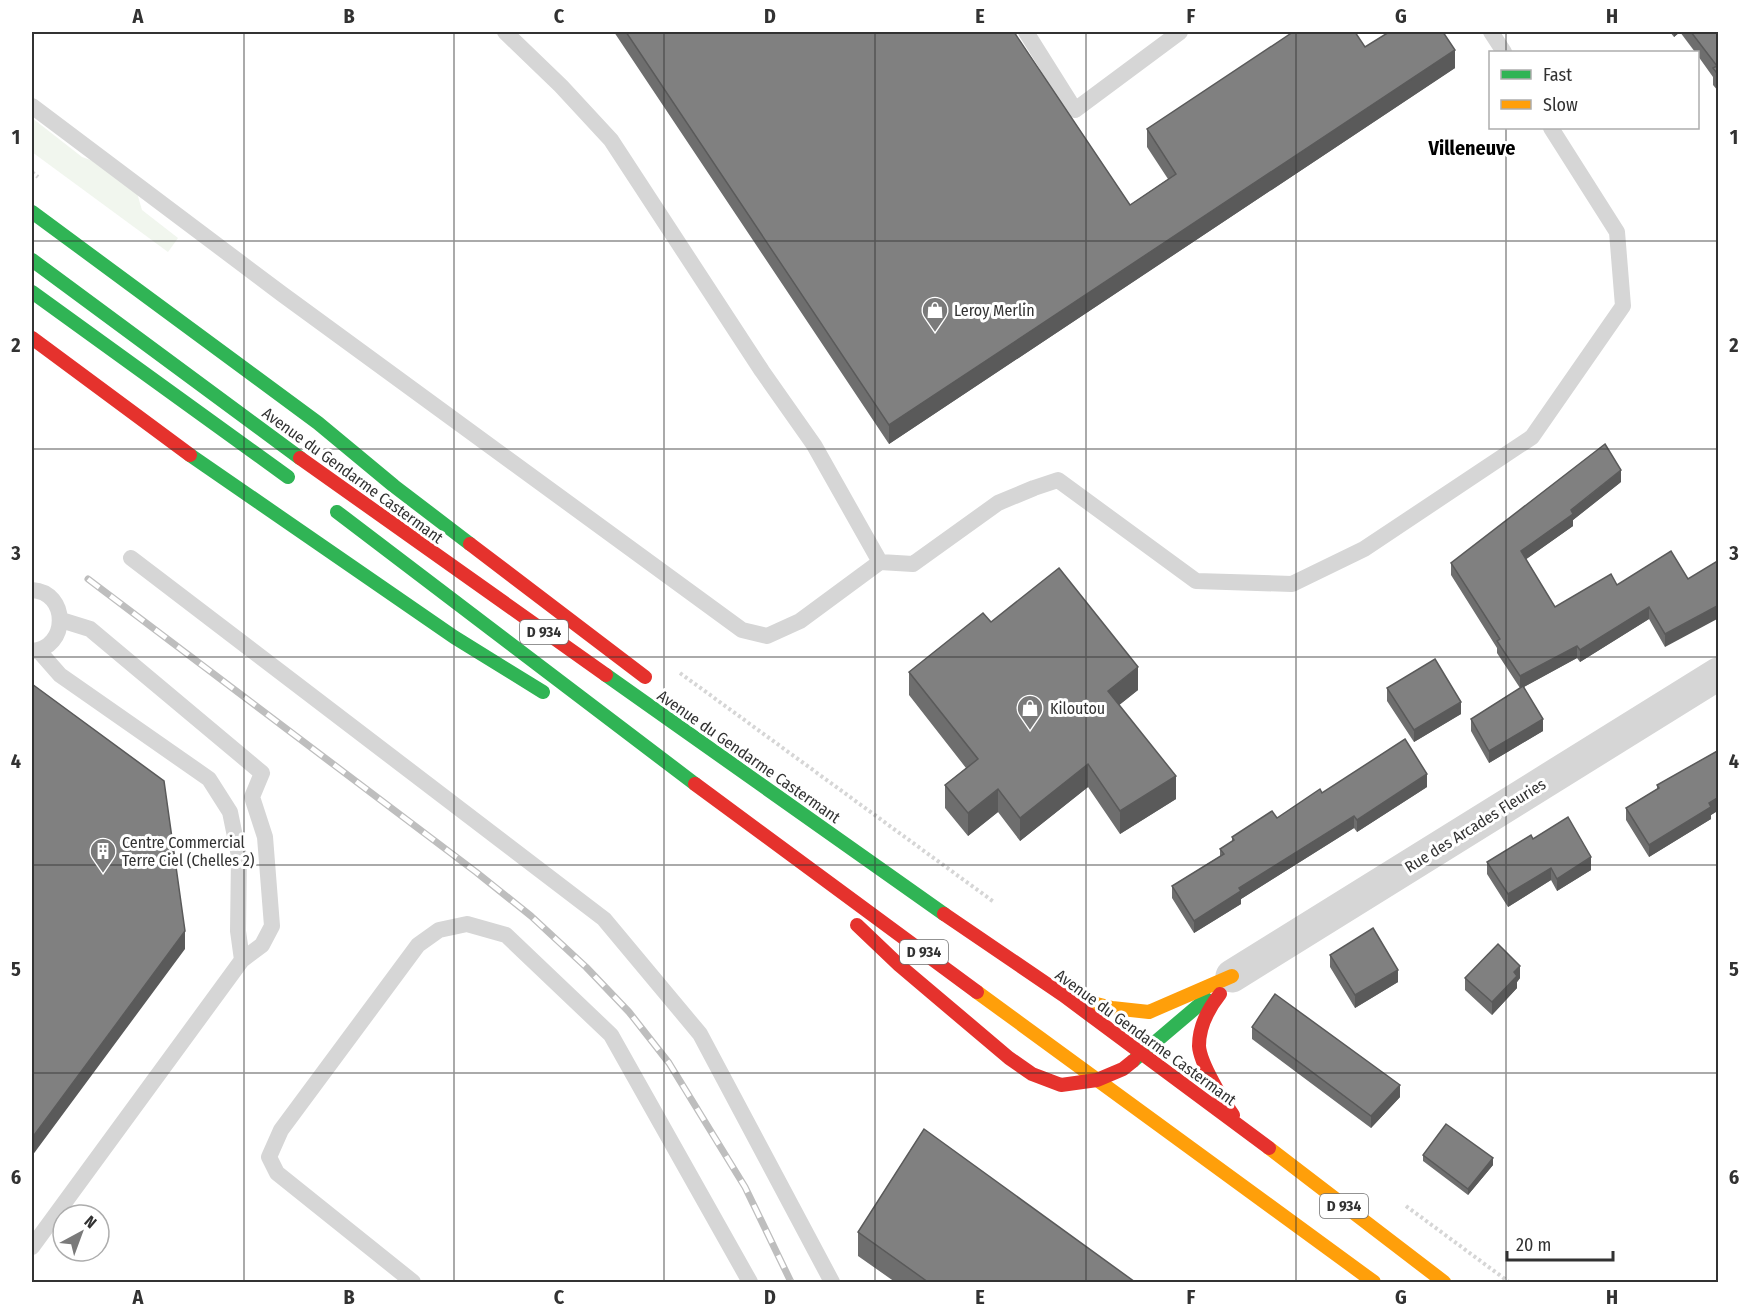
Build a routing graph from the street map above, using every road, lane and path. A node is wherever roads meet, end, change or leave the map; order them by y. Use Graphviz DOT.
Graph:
graph roads {
  1 [pos="505,32"];
  2 [pos="1026,32"];
  3 [pos="1180,32"];
  4 [pos="1491,32"];
  5 [pos="1503,51"];
  6 [pos="32,106"];
  7 [pos="1552,129"];
  8 [pos="32,212"];
  9 [pos="32,260"];
  10 [pos="32,292"];
  11 [pos="32,338"];
  12 [pos="300,486"];
  13 [pos="329,507"];
  14 [pos="131,558"];
  15 [pos="880,562"];
  16 [pos="33,589"];
  17 [pos="61,620"];
  18 [pos="35,650"];
  19 [pos="1719,674"];
  20 [pos="658,687"];
  21 [pos="555,699"];
  22 [pos="585,718"];
  23 [pos="715,800"];
  24 [pos="808,801"];
  25 [pos="749,825"];
  26 [pos="832,903"];
  27 [pos="849,918"];
  28 [pos="242,960"];
  29 [pos="1232,976"];
  30 [pos="1062,995"];
  31 [pos="1142,1053"];
  32 [pos="1097,1080"];
  33 [pos="1245,1130"];
  34 [pos="32,1247"];
  35 [pos="413,1282"];
  36 [pos="750,1282"];
  37 [pos="832,1282"];
  38 [pos="1374,1282"];
  39 [pos="1444,1282"];
  1 -- 15 [label="lane"];
  2 -- 3 [label="lane"];
  4 -- 5 [label="lane"];
  6 -- 15 [label="lane"];
  7 -- 15 [label="lane"];
  8 -- 20 [label="main road"];
  9 -- 30 [label="main road, Avenue du Gendarme Castermant / D 934"];
  10 -- 12 [label="main road"];
  11 -- 21 [label="main road"];
  13 -- 23 [label="main road, D 934"];
  14 -- 37 [label="lane"];
  16 -- 17 [label="lane"];
  17 -- 18 [label="lane"];
  17 -- 28 [label="lane"];
  18 -- 28 [label="lane"];
  19 -- 29 [label="street, Rue des Arcades Fleuries"];
  22 -- 23 [label="main road"];
  23 -- 25 [label="main road, D 934"];
  24 -- 30 [label="main road"];
  25 -- 26 [label="main road"];
  25 -- 32 [label="main road, D 934"];
  27 -- 32 [label="main road"];
  28 -- 34 [label="lane"];
  29 -- 30 [label="main road"];
  29 -- 31 [label="main road"];
  29 -- 33 [label="main road"];
  30 -- 31 [label="main road, Avenue du Gendarme Castermant / D 934"];
  31 -- 32 [label="main road"];
  31 -- 33 [label="main road, Avenue du Gendarme Castermant / D 934"];
  32 -- 38 [label="main road, D 934"];
  33 -- 39 [label="main road, Avenue du Gendarme Castermant / D 934"];
  35 -- 36 [label="lane"];
}
